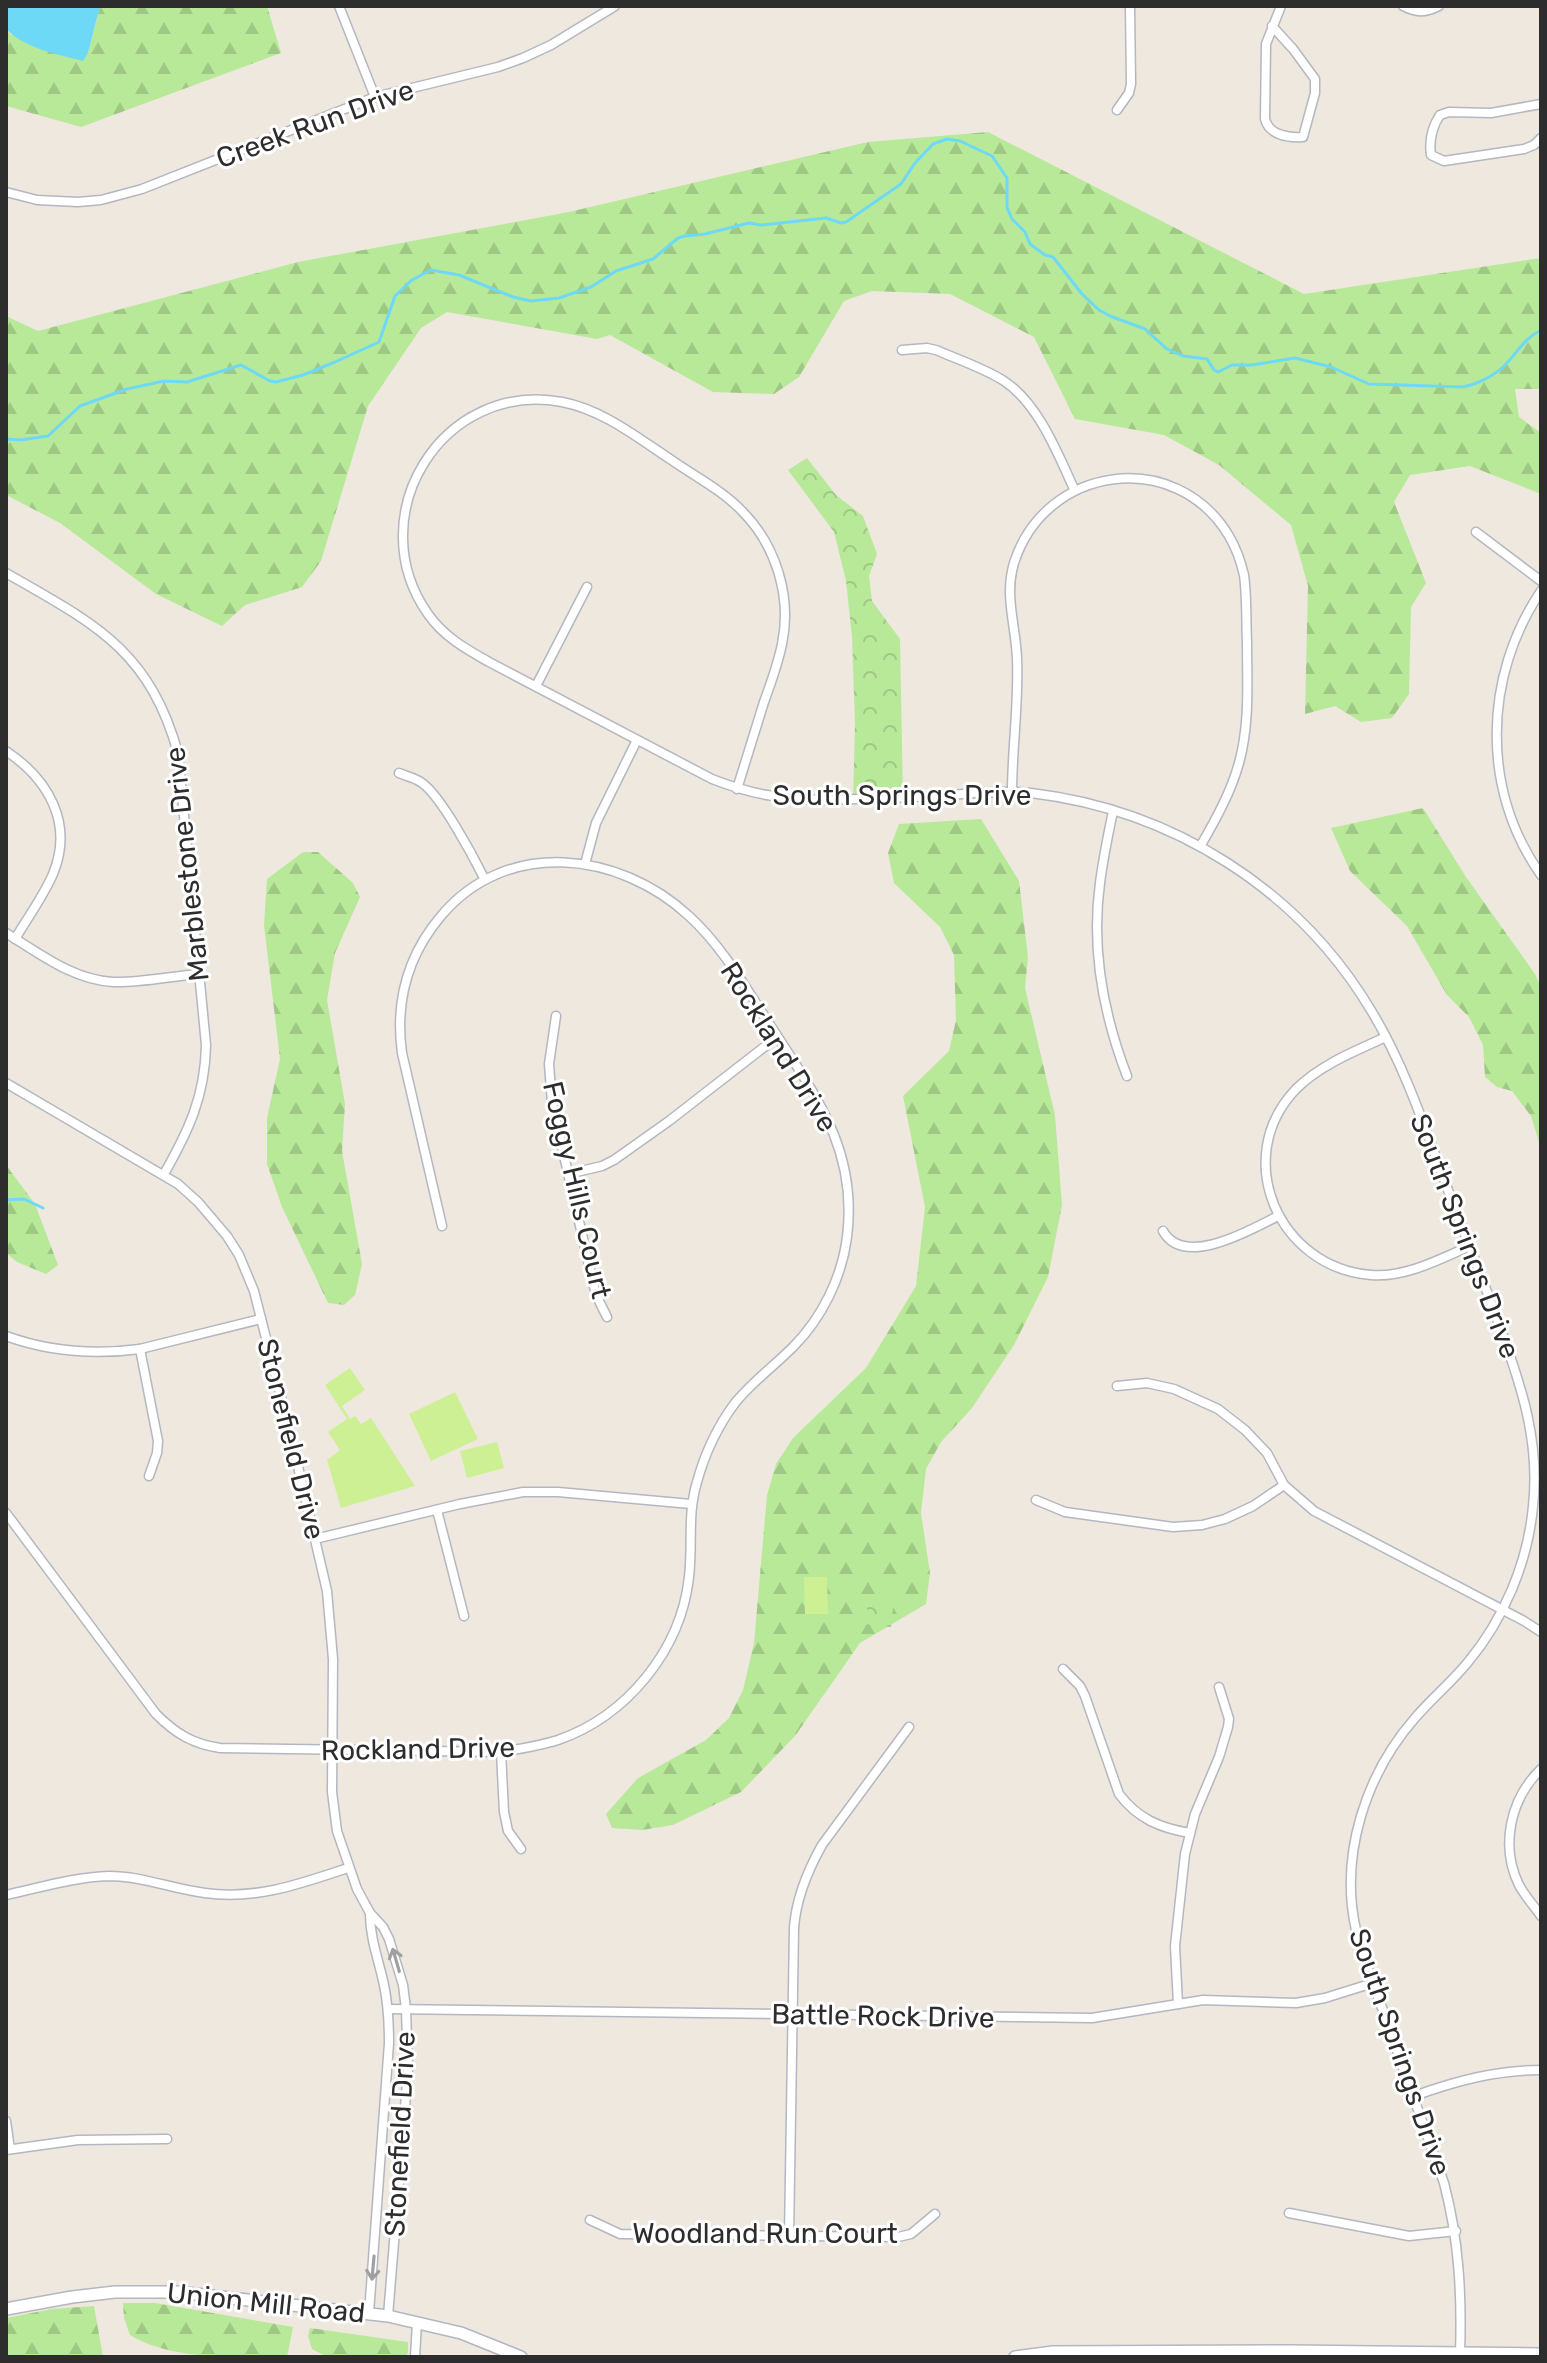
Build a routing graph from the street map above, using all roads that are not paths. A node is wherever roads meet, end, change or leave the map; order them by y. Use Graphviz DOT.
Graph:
graph roads {
  1 [pos="339,6"];
  2 [pos="615,6"];
  3 [pos="1130,6"];
  4 [pos="1281,6"];
  5 [pos="1403,6"];
  6 [pos="1439,6"];
  7 [pos="1272,26"];
  8 [pos="375,97"];
  9 [pos="1541,104"];
  10 [pos="1117,110"];
  11 [pos="1541,138"];
  12 [pos="6,192"];
  13 [pos="902,350"];
  14 [pos="1074,489"];
  15 [pos="1476,532"];
  16 [pos="6,573"];
  17 [pos="1541,581"];
  18 [pos="587,587"];
  19 [pos="1541,591"];
  20 [pos="536,686"];
  21 [pos="637,740"];
  22 [pos="6,751"];
  23 [pos="399,773"];
  24 [pos="737,789"];
  25 [pos="1012,793"];
  26 [pos="1113,811"];
  27 [pos="1201,845"];
  28 [pos="585,864"];
  29 [pos="1541,875"];
  30 [pos="484,878"];
  31 [pos="6,933"];
  32 [pos="15,939"];
  33 [pos="200,974"];
  34 [pos="556,1016"];
  35 [pos="777,1037"];
  36 [pos="1386,1037"];
  37 [pos="1127,1076"];
  38 [pos="6,1083"];
  39 [pos="164,1174"];
  40 [pos="568,1174"];
  41 [pos="1278,1216"];
  42 [pos="442,1226"];
  43 [pos="1163,1231"];
  44 [pos="1470,1246"];
  45 [pos="607,1317"];
  46 [pos="261,1319"];
  47 [pos="6,1336"];
  48 [pos="140,1349"];
  49 [pos="1117,1386"];
  50 [pos="149,1476"];
  51 [pos="1284,1485"];
  52 [pos="1036,1500"];
  53 [pos="691,1504"];
  54 [pos="437,1510"];
  55 [pos="6,1513"];
  56 [pos="315,1539"];
  57 [pos="1502,1610"];
  58 [pos="464,1616"];
  59 [pos="1541,1632"];
  60 [pos="1063,1669"];
  61 [pos="1219,1687"];
  62 [pos="909,1727"];
  63 [pos="333,1751"];
  64 [pos="501,1752"];
  65 [pos="1541,1769"];
  66 [pos="1190,1833"];
  67 [pos="521,1849"];
  68 [pos="348,1868"];
  69 [pos="6,1895"];
  70 [pos="370,1913"];
  71 [pos="1541,1916"];
  72 [pos="1373,1983"];
  73 [pos="1178,2004"];
  74 [pos="388,2009"];
  75 [pos="406,2009"];
  76 [pos="793,2015"];
  77 [pos="1541,2070"];
  78 [pos="1414,2096"];
  79 [pos="6,2121"];
  80 [pos="167,2139"];
  81 [pos="8,2149"];
  82 [pos="1289,2213"];
  83 [pos="935,2214"];
  84 [pos="590,2220"];
  85 [pos="1456,2231"];
  86 [pos="789,2237"];
  87 [pos="6,2309"];
  88 [pos="369,2313"];
  89 [pos="388,2316"];
  90 [pos="417,2322"];
  91 [pos="1460,2354"];
  92 [pos="1541,2354"];
  93 [pos="415,2357"];
  94 [pos="521,2357"];
  95 [pos="1015,2357"];
  1 -- 8 [label="street"];
  2 -- 8 [label="street, Creek Run Drive"];
  3 -- 10 [label="street"];
  4 -- 7 [label="street"];
  5 -- 6 [label="street"];
  7 -- 7 [label="street"];
  8 -- 12 [label="street, Creek Run Drive"];
  9 -- 11 [label="street"];
  13 -- 14 [label="street"];
  14 -- 25 [label="street"];
  14 -- 27 [label="street"];
  15 -- 17 [label="street"];
  16 -- 33 [label="street, Marblestone Drive"];
  18 -- 20 [label="street"];
  19 -- 29 [label="street"];
  20 -- 21 [label="street, South Springs Drive"];
  20 -- 24 [label="street, South Springs Drive"];
  21 -- 24 [label="street, South Springs Drive"];
  21 -- 28 [label="street"];
  22 -- 32 [label="street"];
  23 -- 30 [label="street"];
  24 -- 25 [label="street, South Springs Drive"];
  25 -- 26 [label="street, South Springs Drive"];
  26 -- 27 [label="street, South Springs Drive"];
  26 -- 37 [label="street"];
  27 -- 36 [label="street, South Springs Drive"];
  28 -- 30 [label="street, Rockland Drive"];
  28 -- 35 [label="street, Rockland Drive"];
  30 -- 42 [label="street, Rockland Drive"];
  31 -- 32 [label="street"];
  32 -- 33 [label="street"];
  33 -- 39 [label="street, Marblestone Drive"];
  34 -- 40 [label="street, Foggy Hills Court"];
  35 -- 40 [label="street"];
  35 -- 53 [label="street, Rockland Drive"];
  36 -- 41 [label="street"];
  36 -- 44 [label="street, South Springs Drive"];
  38 -- 39 [label="street, Stonefield Drive"];
  39 -- 46 [label="street, Stonefield Drive"];
  40 -- 45 [label="street, Foggy Hills Court"];
  41 -- 43 [label="street"];
  41 -- 44 [label="street"];
  44 -- 57 [label="street, South Springs Drive"];
  46 -- 48 [label="street"];
  46 -- 56 [label="street, Stonefield Drive"];
  47 -- 48 [label="street"];
  48 -- 50 [label="street"];
  49 -- 51 [label="street"];
  51 -- 52 [label="street"];
  51 -- 57 [label="street"];
  53 -- 54 [label="street"];
  53 -- 64 [label="street, Rockland Drive"];
  54 -- 56 [label="street"];
  54 -- 58 [label="street"];
  55 -- 63 [label="street, Rockland Drive"];
  56 -- 63 [label="street, Stonefield Drive"];
  57 -- 59 [label="street"];
  57 -- 72 [label="street, South Springs Drive"];
  60 -- 66 [label="street"];
  61 -- 66 [label="street"];
  62 -- 76 [label="street"];
  63 -- 64 [label="street, Rockland Drive"];
  63 -- 68 [label="street, Stonefield Drive"];
  64 -- 67 [label="street"];
  65 -- 71 [label="street"];
  66 -- 73 [label="street"];
  68 -- 69 [label="street"];
  68 -- 70 [label="street, Stonefield Drive"];
  70 -- 74 [label="street, Stonefield Drive"];
  75 -- 70 [label="street, Stonefield Drive, one-way"];
  72 -- 73 [label="street, Battle Rock Drive"];
  72 -- 78 [label="street, South Springs Drive"];
  73 -- 76 [label="street, Battle Rock Drive"];
  74 -- 75 [label="street, Battle Rock Drive"];
  74 -- 88 [label="street, Stonefield Drive, one-way"];
  75 -- 76 [label="street, Battle Rock Drive"];
  75 -- 89 [label="street, Stonefield Drive"];
  76 -- 86 [label="street"];
  77 -- 78 [label="street"];
  78 -- 85 [label="street, South Springs Drive"];
  79 -- 81 [label="street"];
  80 -- 81 [label="street"];
  82 -- 85 [label="street"];
  83 -- 86 [label="street, Woodland Run Court"];
  84 -- 86 [label="street, Woodland Run Court"];
  85 -- 91 [label="street, South Springs Drive"];
  87 -- 88 [label="street, Union Mill Road"];
  88 -- 89 [label="street, Union Mill Road"];
  89 -- 90 [label="street, Union Mill Road"];
  90 -- 93 [label="street"];
  90 -- 94 [label="street, Union Mill Road"];
  91 -- 92 [label="street"];
  91 -- 95 [label="street"];
}
